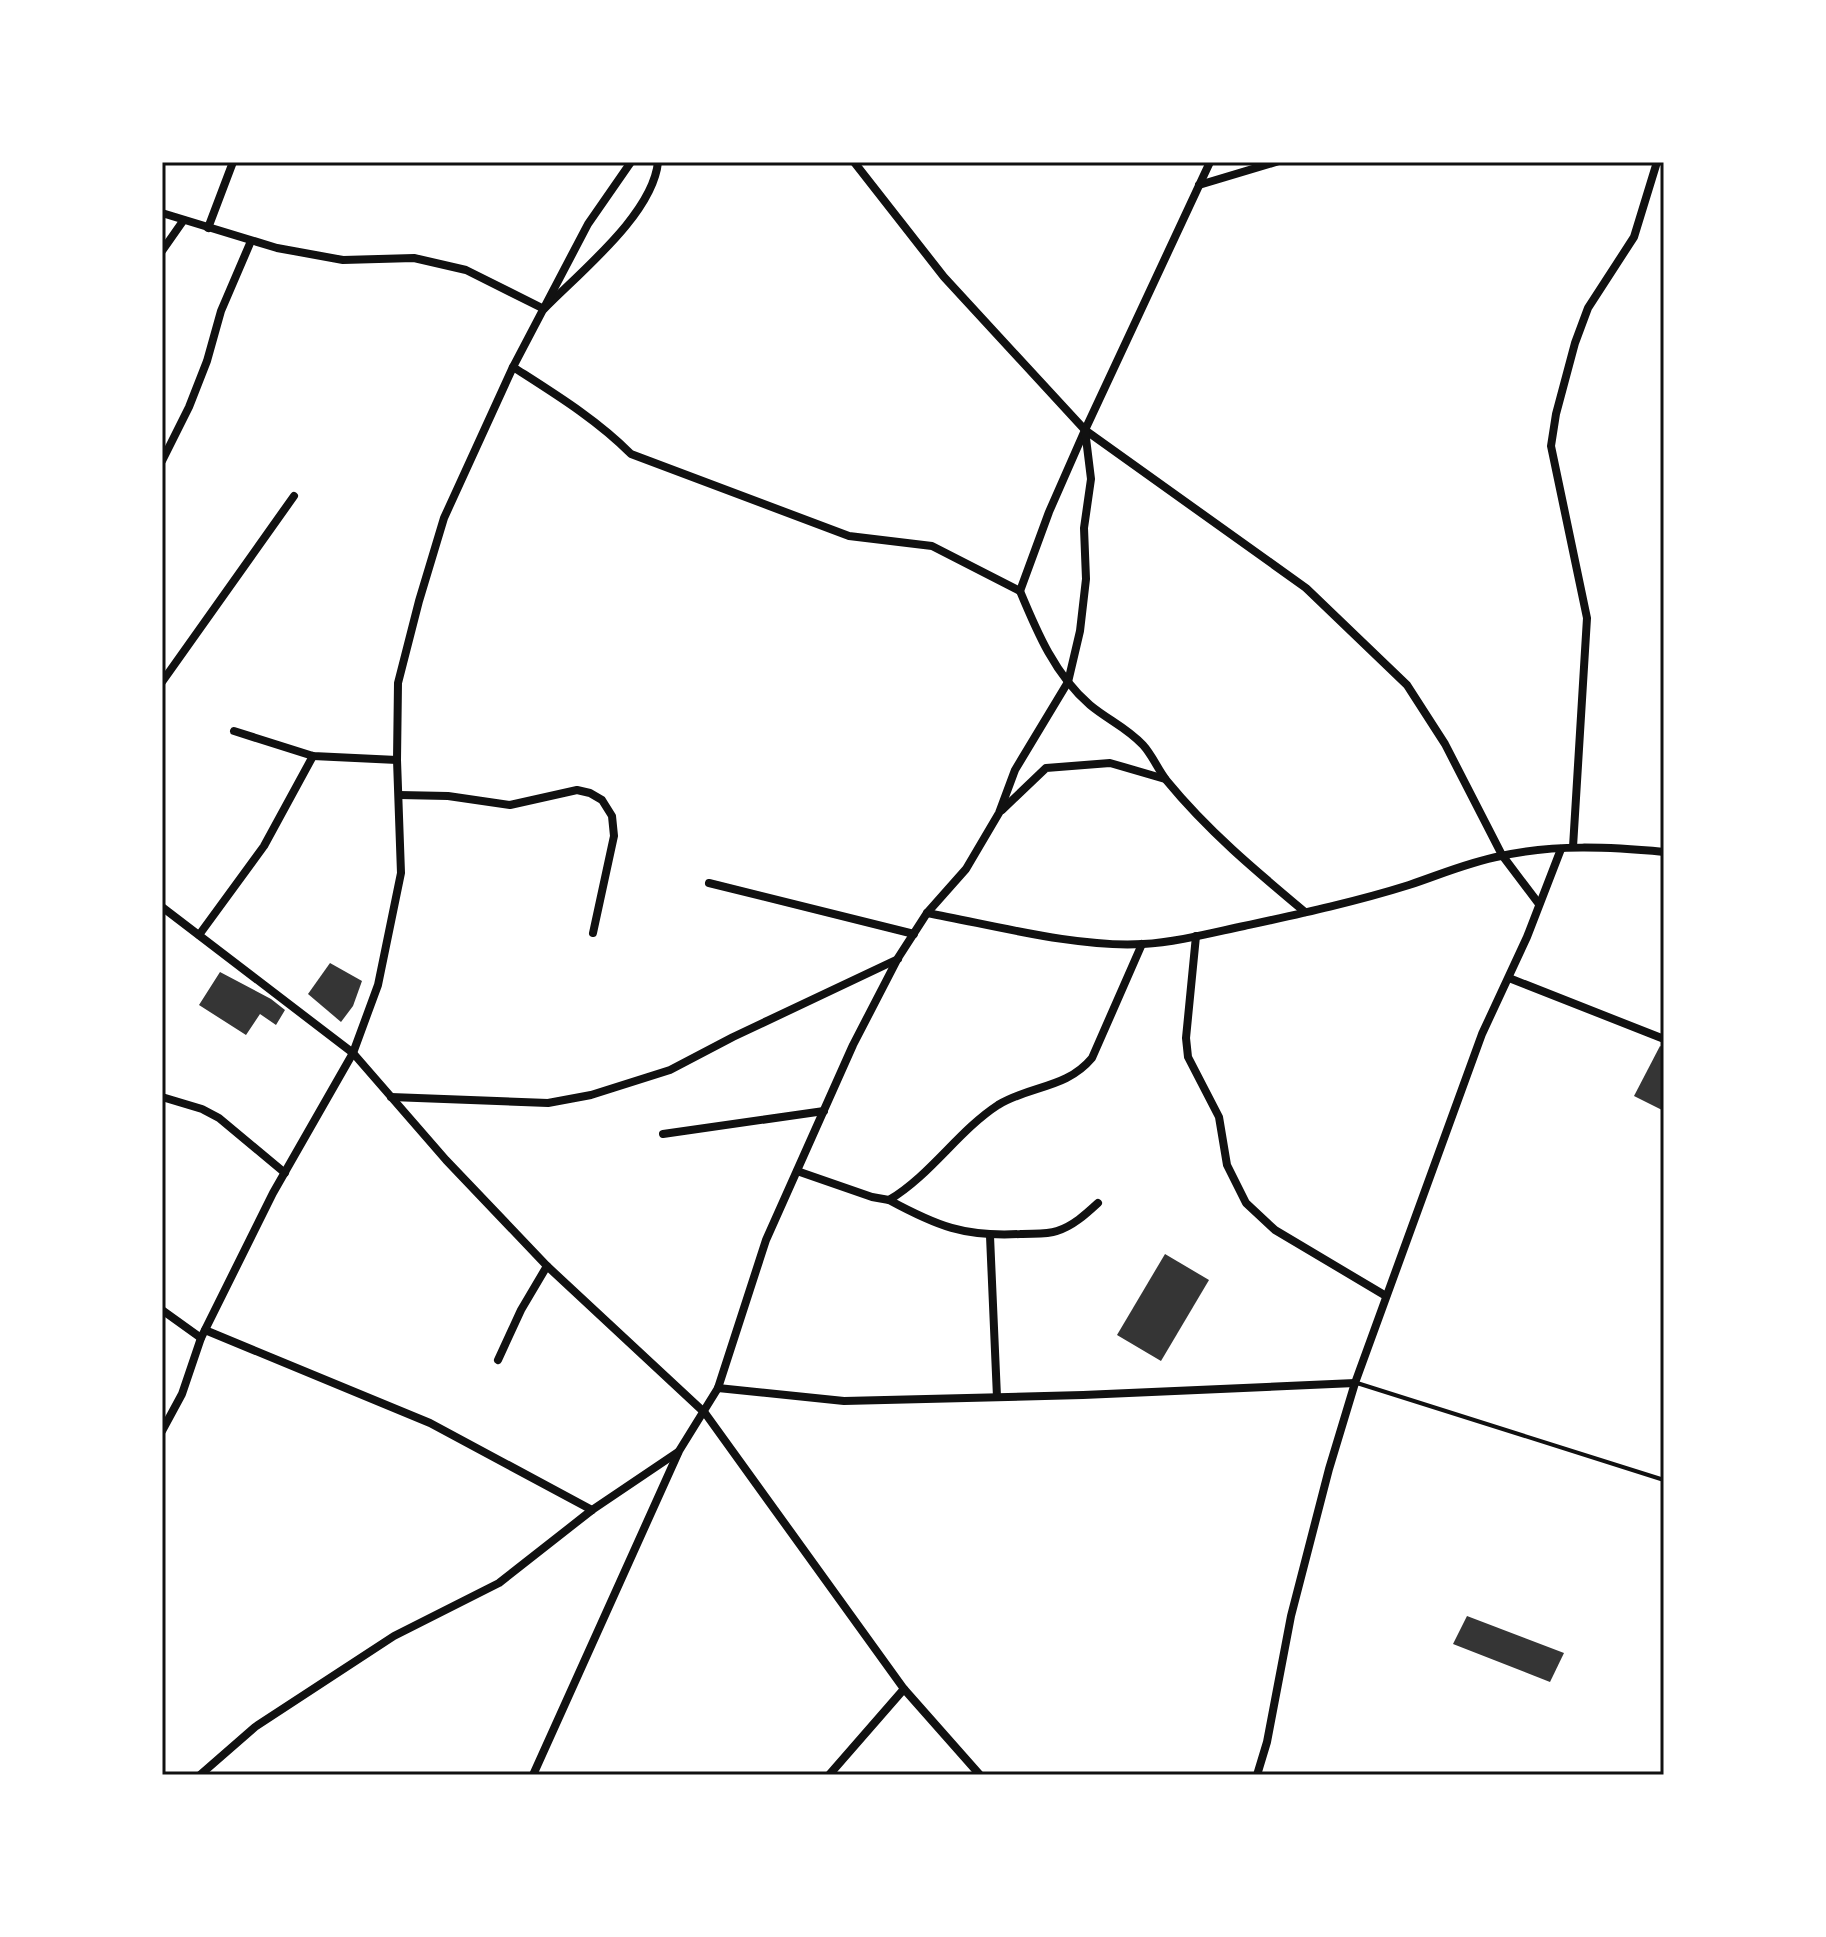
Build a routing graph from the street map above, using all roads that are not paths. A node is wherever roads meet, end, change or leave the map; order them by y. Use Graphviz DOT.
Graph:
graph roads {
  1 [pos="233,162"];
  2 [pos="631,162"];
  3 [pos="658,162"];
  4 [pos="854,162"];
  5 [pos="1210,162"];
  6 [pos="1276,162"];
  7 [pos="1657,162"];
  8 [pos="1199,185"];
  9 [pos="162,213"];
  10 [pos="183,221"];
  11 [pos="208,228"];
  12 [pos="251,241"];
  13 [pos="162,251"];
  14 [pos="544,309"];
  15 [pos="513,367"];
  16 [pos="1085,430"];
  17 [pos="162,461"];
  18 [pos="294,496"];
  19 [pos="1020,591"];
  20 [pos="162,682"];
  21 [pos="1068,682"];
  22 [pos="234,731"];
  23 [pos="313,756"];
  24 [pos="397,760"];
  25 [pos="1166,779"];
  26 [pos="399,795"];
  27 [pos="999,813"];
  28 [pos="1573,847"];
  29 [pos="1561,849"];
  30 [pos="1664,852"];
  31 [pos="1502,855"];
  32 [pos="709,883"];
  33 [pos="1539,904"];
  34 [pos="162,907"];
  35 [pos="1305,912"];
  36 [pos="927,913"];
  37 [pos="593,933"];
  38 [pos="914,934"];
  39 [pos="199,935"];
  40 [pos="1196,936"];
  41 [pos="1142,944"];
  42 [pos="898,958"];
  43 [pos="1509,978"];
  44 [pos="1664,1039"];
  45 [pos="353,1053"];
  46 [pos="162,1097"];
  47 [pos="391,1097"];
  48 [pos="824,1111"];
  49 [pos="663,1134"];
  50 [pos="797,1171"];
  51 [pos="285,1173"];
  52 [pos="889,1200"];
  53 [pos="1098,1203"];
  54 [pos="990,1236"];
  55 [pos="547,1266"];
  56 [pos="1386,1296"];
  57 [pos="162,1310"];
  58 [pos="203,1334"];
  59 [pos="498,1360"];
  60 [pos="1355,1383"];
  61 [pos="718,1388"];
  62 [pos="997,1397"];
  63 [pos="705,1413"];
  64 [pos="162,1431"];
  65 [pos="679,1451"];
  66 [pos="1664,1480"];
  67 [pos="592,1510"];
  68 [pos="904,1689"];
  69 [pos="200,1775"];
  70 [pos="533,1775"];
  71 [pos="829,1775"];
  72 [pos="980,1775"];
  73 [pos="1257,1775"];
  1 -- 11 [label="street"];
  2 -- 14 [label="street"];
  3 -- 14 [label="street"];
  4 -- 16 [label="street"];
  5 -- 8 [label="street"];
  6 -- 8 [label="street"];
  7 -- 28 [label="street"];
  8 -- 16 [label="street"];
  9 -- 10 [label="street"];
  10 -- 11 [label="street"];
  10 -- 13 [label="street"];
  11 -- 12 [label="street"];
  12 -- 14 [label="street"];
  12 -- 17 [label="street"];
  14 -- 15 [label="street"];
  15 -- 19 [label="street"];
  15 -- 24 [label="street"];
  16 -- 19 [label="street"];
  16 -- 21 [label="street"];
  16 -- 31 [label="street"];
  18 -- 20 [label="street"];
  19 -- 21 [label="street"];
  21 -- 25 [label="street"];
  21 -- 27 [label="street"];
  22 -- 23 [label="street"];
  23 -- 24 [label="street"];
  23 -- 39 [label="street"];
  24 -- 26 [label="street"];
  25 -- 27 [label="street"];
  25 -- 35 [label="street"];
  26 -- 37 [label="street"];
  26 -- 45 [label="street"];
  27 -- 36 [label="street"];
  28 -- 29 [label="street"];
  28 -- 30 [label="street"];
  29 -- 31 [label="street"];
  29 -- 33 [label="street"];
  31 -- 33 [label="street"];
  31 -- 35 [label="street"];
  32 -- 38 [label="street"];
  33 -- 43 [label="street"];
  34 -- 39 [label="street"];
  35 -- 40 [label="street"];
  36 -- 38 [label="street"];
  36 -- 41 [label="street"];
  38 -- 42 [label="street"];
  39 -- 45 [label="street"];
  40 -- 41 [label="street"];
  40 -- 56 [label="street"];
  41 -- 52 [label="street"];
  42 -- 47 [label="street"];
  42 -- 48 [label="street"];
  43 -- 44 [label="street"];
  43 -- 56 [label="street"];
  45 -- 47 [label="street"];
  45 -- 51 [label="street"];
  46 -- 51 [label="street"];
  47 -- 55 [label="street"];
  48 -- 49 [label="street"];
  48 -- 50 [label="street"];
  50 -- 52 [label="street"];
  50 -- 61 [label="street"];
  51 -- 58 [label="street"];
  52 -- 54 [label="street"];
  53 -- 54 [label="street"];
  54 -- 62 [label="street"];
  55 -- 59 [label="street"];
  55 -- 63 [label="street"];
  56 -- 60 [label="street"];
  57 -- 58 [label="street"];
  58 -- 64 [label="street"];
  58 -- 67 [label="street"];
  60 -- 62 [label="street"];
  60 -- 66 [label="lane"];
  60 -- 73 [label="street"];
  61 -- 62 [label="street"];
  61 -- 63 [label="street"];
  63 -- 65 [label="street"];
  63 -- 68 [label="street"];
  65 -- 67 [label="street"];
  65 -- 70 [label="street"];
  67 -- 69 [label="street"];
  68 -- 71 [label="street"];
  68 -- 72 [label="street"];
}
